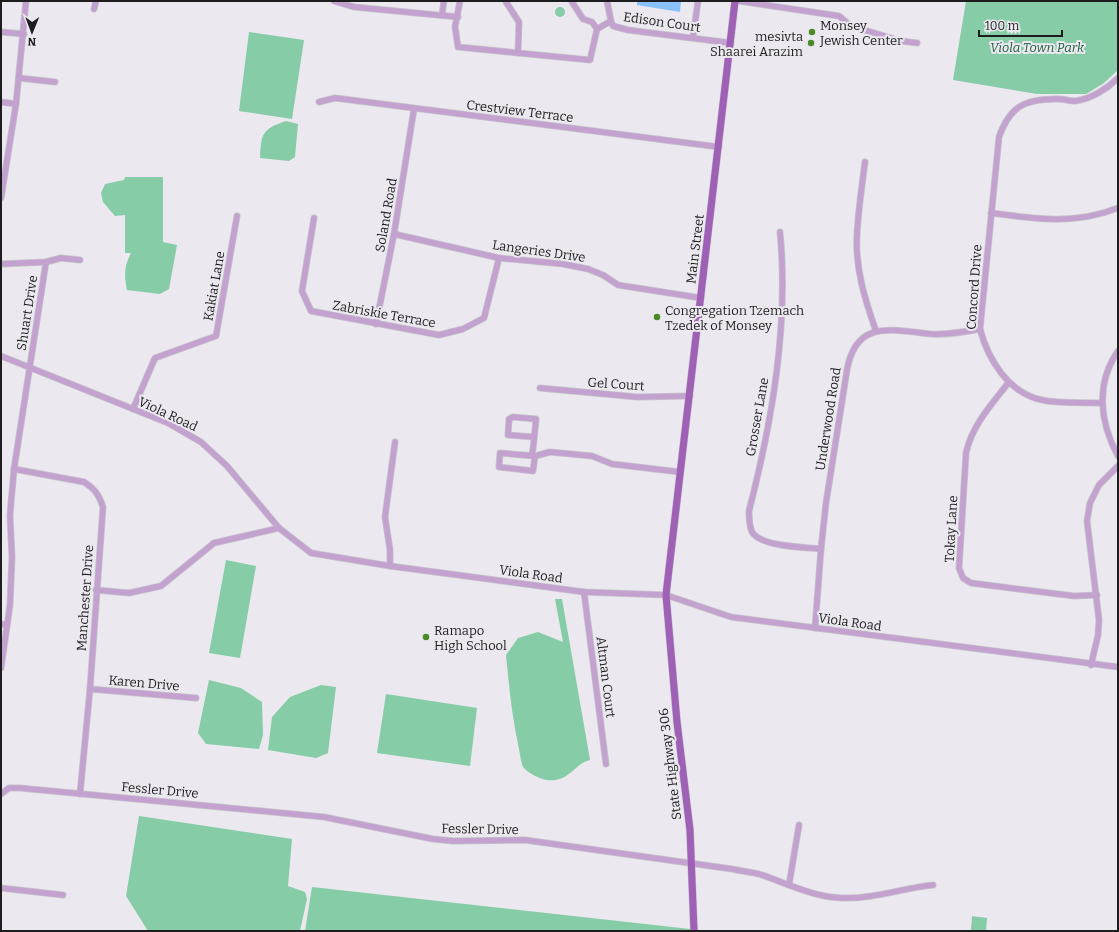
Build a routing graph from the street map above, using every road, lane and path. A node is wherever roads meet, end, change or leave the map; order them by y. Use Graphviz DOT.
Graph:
graph roads {
  1 [pos="26,1"];
  2 [pos="96,1"];
  3 [pos="334,1"];
  4 [pos="444,1"];
  5 [pos="460,1"];
  6 [pos="607,1"];
  7 [pos="698,1"];
  8 [pos="735,1"];
  9 [pos="739,1"];
  10 [pos="506,2"];
  11 [pos="572,2"];
  12 [pos="94,9"];
  13 [pos="442,15"];
  14 [pos="458,17"];
  15 [pos="612,23"];
  16 [pos="597,29"];
  17 [pos="1,32"];
  18 [pos="24,34"];
  19 [pos="693,38"];
  20 [pos="731,43"];
  21 [pos="917,43"];
  22 [pos="518,53"];
  23 [pos="19,78"];
  24 [pos="1118,78"];
  25 [pos="55,82"];
  26 [pos="1,102"];
  27 [pos="319,102"];
  28 [pos="16,104"];
  29 [pos="414,109"];
  30 [pos="719,147"];
  31 [pos="865,162"];
  32 [pos="1,198"];
  33 [pos="1118,208"];
  34 [pos="991,213"];
  35 [pos="237,216"];
  36 [pos="314,218"];
  37 [pos="780,232"];
  38 [pos="394,234"];
  39 [pos="499,258"];
  40 [pos="80,260"];
  41 [pos="46,262"];
  42 [pos="1,264"];
  43 [pos="701,298"];
  44 [pos="376,324"];
  45 [pos="980,329"];
  46 [pos="876,331"];
  47 [pos="1118,351"];
  48 [pos="1,356"];
  49 [pos="29,366"];
  50 [pos="1009,382"];
  51 [pos="540,388"];
  52 [pos="690,396"];
  53 [pos="1101,403"];
  54 [pos="133,409"];
  55 [pos="534,437"];
  56 [pos="395,442"];
  57 [pos="534,456"];
  58 [pos="1118,456"];
  59 [pos="1118,466"];
  60 [pos="14,469"];
  61 [pos="680,472"];
  62 [pos="279,528"];
  63 [pos="821,549"];
  64 [pos="390,566"];
  65 [pos="96,590"];
  66 [pos="584,592"];
  67 [pos="666,595"];
  68 [pos="1097,595"];
  69 [pos="4,625"];
  70 [pos="815,628"];
  71 [pos="1091,665"];
  72 [pos="1118,667"];
  73 [pos="1,668"];
  74 [pos="90,689"];
  75 [pos="196,698"];
  76 [pos="606,764"];
  77 [pos="1,794"];
  78 [pos="80,794"];
  79 [pos="799,826"];
  80 [pos="692,862"];
  81 [pos="789,885"];
  82 [pos="933,885"];
  83 [pos="1,888"];
  84 [pos="63,895"];
  85 [pos="694,931"];
  1 -- 18 [label="street"];
  2 -- 12 [label="street"];
  3 -- 13 [label="street"];
  4 -- 13 [label="street"];
  5 -- 14 [label="street"];
  6 -- 15 [label="street"];
  7 -- 19 [label="street"];
  8 -- 20 [label="main road, Main Street"];
  9 -- 21 [label="street"];
  10 -- 22 [label="street"];
  11 -- 16 [label="street"];
  13 -- 14 [label="street"];
  14 -- 22 [label="street"];
  15 -- 16 [label="street"];
  15 -- 19 [label="street, Edison Court"];
  16 -- 22 [label="street"];
  17 -- 18 [label="street"];
  18 -- 23 [label="street"];
  19 -- 20 [label="street, Edison Court"];
  20 -- 30 [label="main road, Main Street"];
  23 -- 25 [label="street"];
  23 -- 28 [label="street"];
  24 -- 34 [label="street, Concord Drive"];
  26 -- 28 [label="street"];
  27 -- 29 [label="street, Crestview Terrace"];
  28 -- 32 [label="street"];
  29 -- 30 [label="street, Crestview Terrace"];
  29 -- 38 [label="street, Soland Road"];
  30 -- 43 [label="main road, Main Street"];
  31 -- 46 [label="street"];
  33 -- 34 [label="street"];
  34 -- 45 [label="street, Concord Drive"];
  35 -- 54 [label="street, Kakiat Lane"];
  36 -- 44 [label="street, Zabriskie Terrace"];
  37 -- 63 [label="street, Grosser Lane"];
  38 -- 39 [label="street, Langeries Drive"];
  38 -- 44 [label="street, Soland Road"];
  39 -- 43 [label="street, Langeries Drive"];
  39 -- 44 [label="street, Zabriskie Terrace"];
  40 -- 41 [label="street"];
  41 -- 42 [label="street"];
  41 -- 49 [label="street, Shuart Drive"];
  43 -- 52 [label="main road, Main Street"];
  45 -- 46 [label="street, Underwood Road"];
  45 -- 50 [label="street, Concord Drive"];
  46 -- 63 [label="street, Underwood Road"];
  47 -- 53 [label="street"];
  48 -- 49 [label="street, Viola Road"];
  49 -- 54 [label="street, Viola Road"];
  49 -- 60 [label="street, Shuart Drive"];
  50 -- 53 [label="street, Concord Drive"];
  50 -- 68 [label="street, Tokay Lane"];
  51 -- 52 [label="street, Gel Court"];
  52 -- 61 [label="main road, Main Street"];
  53 -- 58 [label="street"];
  54 -- 62 [label="street, Viola Road"];
  55 -- 55 [label="street"];
  55 -- 57 [label="street"];
  56 -- 64 [label="street"];
  57 -- 57 [label="street"];
  57 -- 61 [label="street"];
  59 -- 68 [label="street"];
  60 -- 65 [label="street, Manchester Drive"];
  60 -- 69 [label="street, Shuart Drive"];
  61 -- 67 [label="main road, Main Street"];
  62 -- 64 [label="street, Viola Road"];
  62 -- 65 [label="street"];
  63 -- 70 [label="street, Underwood Road"];
  64 -- 66 [label="street, Viola Road"];
  65 -- 74 [label="street, Manchester Drive"];
  66 -- 67 [label="street, Viola Road"];
  66 -- 76 [label="street, Altman Court"];
  67 -- 70 [label="street, Viola Road"];
  67 -- 80 [label="main road, State Highway 306"];
  68 -- 71 [label="street"];
  69 -- 73 [label="street, Shuart Drive"];
  70 -- 71 [label="street, Viola Road"];
  71 -- 72 [label="street, Viola Road"];
  74 -- 75 [label="street, Karen Drive"];
  74 -- 78 [label="street, Manchester Drive"];
  77 -- 78 [label="street, Fessler Drive"];
  78 -- 80 [label="street, Fessler Drive"];
  79 -- 81 [label="street"];
  80 -- 81 [label="street, Fessler Drive"];
  80 -- 85 [label="main road, State Highway 306"];
  81 -- 82 [label="street, Fessler Drive"];
  83 -- 84 [label="street"];
}
